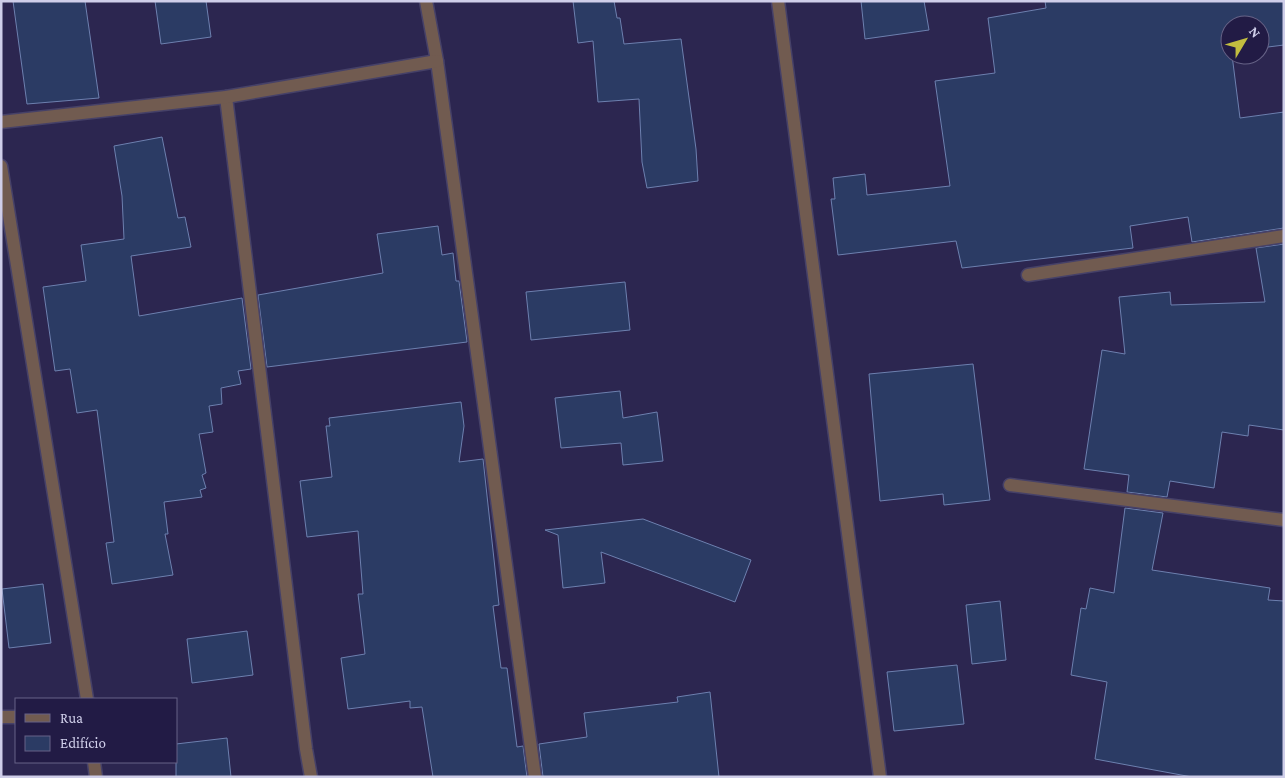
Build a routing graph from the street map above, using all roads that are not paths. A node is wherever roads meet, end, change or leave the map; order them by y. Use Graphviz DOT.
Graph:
graph roads {
  1 [pos="426,1"];
  2 [pos="778,1"];
  3 [pos="437,61"];
  4 [pos="226,97"];
  5 [pos="1,122"];
  6 [pos="1,166"];
  7 [pos="1284,236"];
  8 [pos="1028,275"];
  9 [pos="1010,485"];
  10 [pos="1284,520"];
  11 [pos="87,698"];
  12 [pos="1,717"];
  13 [pos="15,717"];
  14 [pos="94,763"];
  15 [pos="96,777"];
  16 [pos="311,777"];
  17 [pos="535,777"];
  18 [pos="880,777"];
  1 -- 3 [label="street"];
  2 -- 18 [label="street"];
  3 -- 4 [label="street"];
  3 -- 17 [label="street"];
  4 -- 5 [label="street"];
  4 -- 16 [label="street"];
  6 -- 11 [label="street"];
  7 -- 8 [label="street"];
  9 -- 10 [label="street"];
  12 -- 13 [label="street"];
  14 -- 15 [label="street"];
}
